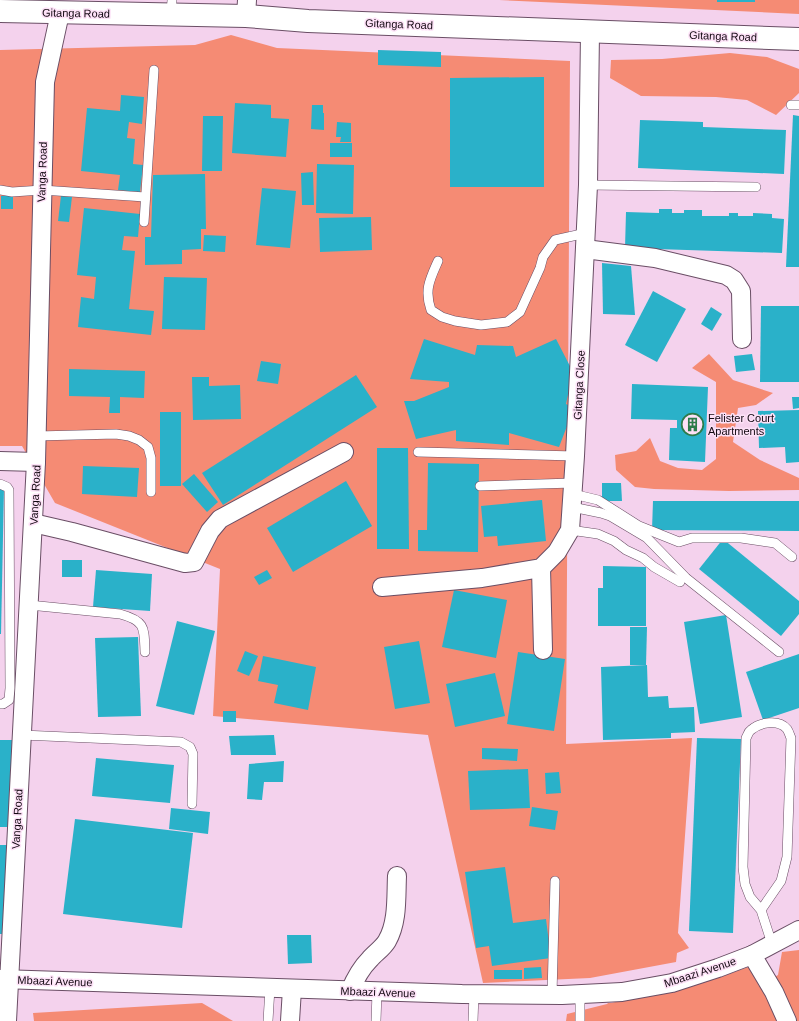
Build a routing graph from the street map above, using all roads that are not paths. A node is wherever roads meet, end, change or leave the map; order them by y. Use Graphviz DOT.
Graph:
graph roads {
  1 [pos="172,8"];
  2 [pos="247,8"];
  3 [pos="0,11"];
  4 [pos="60,13"];
  5 [pos="590,32"];
  6 [pos="799,39"];
  7 [pos="154,70"];
  8 [pos="588,185"];
  9 [pos="756,187"];
  10 [pos="0,190"];
  11 [pos="42,190"];
  12 [pos="145,197"];
  13 [pos="144,222"];
  14 [pos="585,241"];
  15 [pos="438,261"];
  16 [pos="742,339"];
  17 [pos="37,436"];
  18 [pos="344,452"];
  19 [pos="418,452"];
  20 [pos="575,456"];
  21 [pos="0,461"];
  22 [pos="36,462"];
  23 [pos="0,484"];
  24 [pos="480,486"];
  25 [pos="151,492"];
  26 [pos="573,495"];
  27 [pos="33,523"];
  28 [pos="570,530"];
  29 [pos="792,557"];
  30 [pos="541,568"];
  31 [pos="680,582"];
  32 [pos="382,587"];
  33 [pos="29,605"];
  34 [pos="543,650"];
  35 [pos="145,652"];
  36 [pos="779,652"];
  37 [pos="0,704"];
  38 [pos="22,735"];
  39 [pos="192,804"];
  40 [pos="397,876"];
  41 [pos="555,881"];
  42 [pos="760,910"];
  43 [pos="799,930"];
  44 [pos="772,944"];
  45 [pos="752,955"];
  46 [pos="4,979"];
  47 [pos="270,988"];
  48 [pos="292,989"];
  49 [pos="350,991"];
  50 [pos="377,992"];
  51 [pos="474,994"];
  52 [pos="580,994"];
  53 [pos="552,995"];
  54 [pos="7,1021"];
  55 [pos="268,1021"];
  56 [pos="290,1021"];
  57 [pos="376,1021"];
  58 [pos="473,1021"];
  59 [pos="580,1021"];
  60 [pos="787,1021"];
  1 -- 2 [label="main road, Gitanga Road"];
  1 -- 4 [label="main road, Gitanga Road"];
  2 -- 5 [label="main road, Gitanga Road"];
  3 -- 4 [label="main road, Gitanga Road"];
  4 -- 11 [label="street, Vanga Road"];
  5 -- 6 [label="main road, Gitanga Road"];
  5 -- 8 [label="street, Gitanga Close"];
  7 -- 12 [label="lane"];
  8 -- 9 [label="lane"];
  8 -- 14 [label="street, Gitanga Close"];
  10 -- 11 [label="lane"];
  11 -- 12 [label="lane"];
  11 -- 17 [label="street, Vanga Road"];
  12 -- 13 [label="lane"];
  14 -- 15 [label="lane"];
  14 -- 16 [label="street"];
  14 -- 20 [label="street, Gitanga Close"];
  17 -- 22 [label="street, Vanga Road"];
  17 -- 25 [label="lane"];
  18 -- 27 [label="street"];
  19 -- 20 [label="lane"];
  20 -- 26 [label="street, Gitanga Close"];
  21 -- 22 [label="street"];
  22 -- 27 [label="street, Vanga Road"];
  23 -- 37 [label="lane"];
  24 -- 26 [label="lane"];
  26 -- 28 [label="street, Gitanga Close"];
  26 -- 29 [label="lane"];
  26 -- 36 [label="lane"];
  27 -- 33 [label="street, Vanga Road"];
  28 -- 30 [label="street, Gitanga Close"];
  28 -- 31 [label="lane"];
  30 -- 32 [label="street"];
  30 -- 34 [label="street"];
  33 -- 35 [label="lane"];
  33 -- 38 [label="street, Vanga Road"];
  38 -- 39 [label="lane"];
  38 -- 46 [label="street, Vanga Road"];
  40 -- 49 [label="street"];
  41 -- 53 [label="lane"];
  42 -- 42 [label="lane"];
  42 -- 44 [label="lane"];
  43 -- 44 [label="street, Mbaazi Avenue"];
  44 -- 45 [label="street, Mbaazi Avenue"];
  45 -- 52 [label="street, Mbaazi Avenue"];
  45 -- 60 [label="street"];
  46 -- 47 [label="street, Mbaazi Avenue"];
  46 -- 54 [label="street, Vanga Road"];
  47 -- 48 [label="street, Mbaazi Avenue"];
  47 -- 55 [label="lane"];
  48 -- 49 [label="street, Mbaazi Avenue"];
  48 -- 56 [label="street"];
  49 -- 50 [label="street, Mbaazi Avenue"];
  50 -- 51 [label="street, Mbaazi Avenue"];
  50 -- 57 [label="lane"];
  51 -- 53 [label="street, Mbaazi Avenue"];
  51 -- 58 [label="lane"];
  52 -- 53 [label="street, Mbaazi Avenue"];
  52 -- 59 [label="lane"];
}
